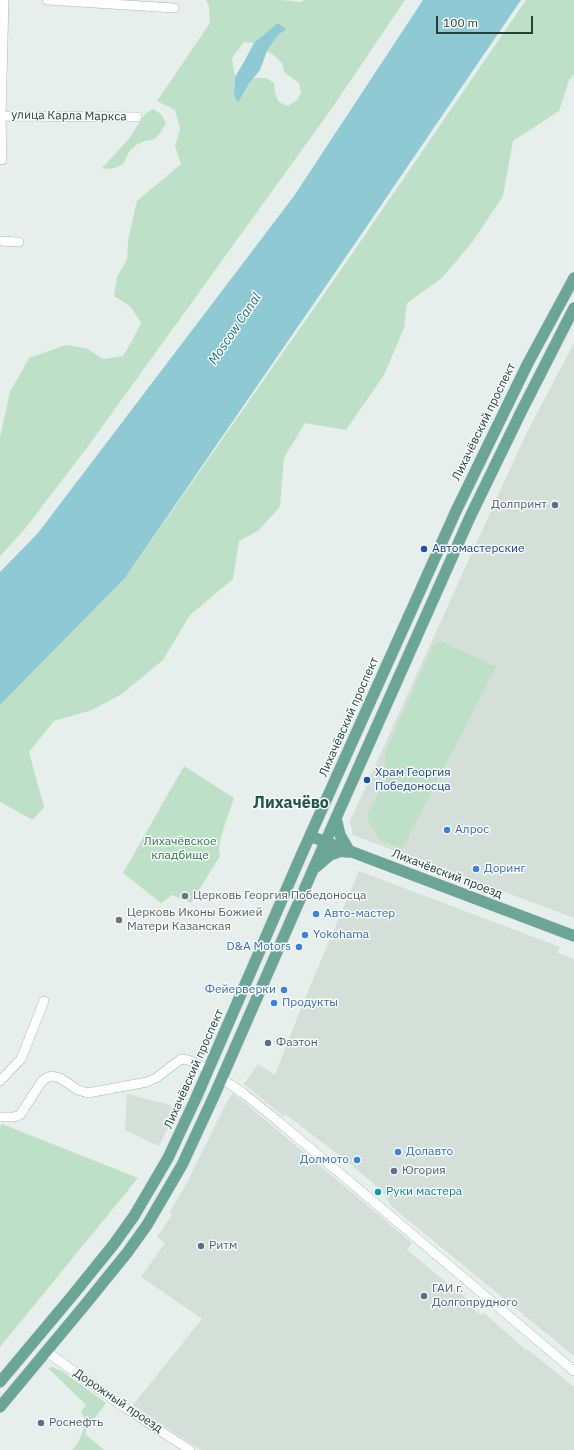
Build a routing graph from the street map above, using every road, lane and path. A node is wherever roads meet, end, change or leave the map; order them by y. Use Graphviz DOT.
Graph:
graph roads {
  1 [pos="4,0"];
  2 [pos="47,0"];
  3 [pos="174,8"];
  4 [pos="0,116"];
  5 [pos="138,117"];
  6 [pos="2,160"];
  7 [pos="0,241"];
  8 [pos="18,242"];
  9 [pos="574,278"];
  10 [pos="574,308"];
  11 [pos="336,818"];
  12 [pos="310,836"];
  13 [pos="325,842"];
  14 [pos="350,852"];
  15 [pos="312,871"];
  16 [pos="574,936"];
  17 [pos="44,1001"];
  18 [pos="209,1070"];
  19 [pos="0,1080"];
  20 [pos="222,1080"];
  21 [pos="0,1117"];
  22 [pos="46,1352"];
  23 [pos="574,1371"];
  24 [pos="0,1382"];
  25 [pos="0,1407"];
  26 [pos="190,1450"];
  1 -- 4 [label="street"];
  2 -- 3 [label="street"];
  4 -- 5 [label="street, улица Карла Маркса"];
  4 -- 6 [label="street"];
  7 -- 8 [label="street"];
  9 -- 12 [label="main road, Лихачёвский проспект"];
  10 -- 11 [label="main road"];
  11 -- 13 [label="main road"];
  11 -- 14 [label="main road"];
  12 -- 13 [label="main road, Лихачёвский проезд"];
  12 -- 18 [label="main road, Лихачёвский проспект"];
  13 -- 14 [label="main road, Лихачёвский проезд"];
  13 -- 15 [label="main road"];
  14 -- 15 [label="main road"];
  14 -- 16 [label="main road, Лихачёвский проезд"];
  15 -- 20 [label="main road"];
  17 -- 19 [label="street"];
  18 -- 21 [label="street"];
  18 -- 24 [label="main road, Лихачёвский проспект"];
  20 -- 22 [label="main road"];
  20 -- 23 [label="street"];
  22 -- 25 [label="main road"];
  22 -- 26 [label="street, Дорожный проезд"];
}
